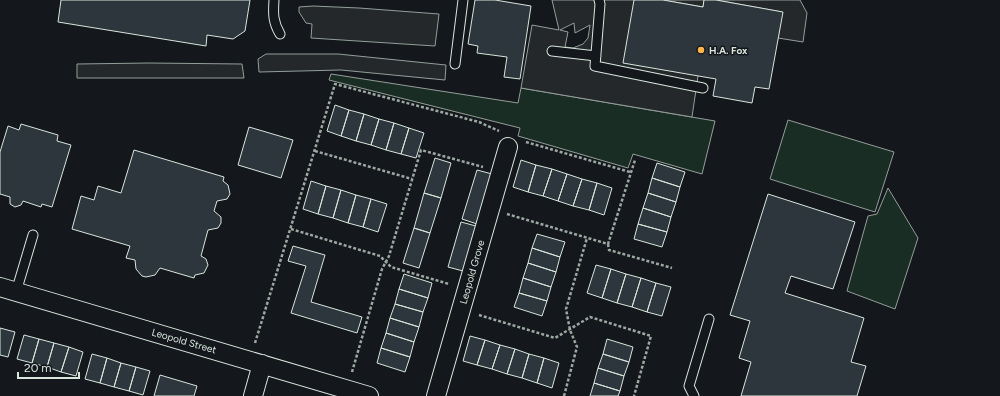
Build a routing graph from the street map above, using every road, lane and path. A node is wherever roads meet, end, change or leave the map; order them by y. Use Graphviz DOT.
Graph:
graph roads {
  1 [pos="274,0"];
  2 [pos="463,0"];
  3 [pos="598,0"];
  4 [pos="280,34"];
  5 [pos="552,51"];
  6 [pos="596,56"];
  7 [pos="455,64"];
  8 [pos="703,88"];
  9 [pos="511,140"];
  10 [pos="315,151"];
  11 [pos="635,160"];
  12 [pos="500,172"];
  13 [pos="630,172"];
  14 [pos="412,179"];
  15 [pos="490,209"];
  16 [pos="291,229"];
  17 [pos="33,236"];
  18 [pos="587,238"];
  19 [pos="608,244"];
  20 [pos="386,262"];
  21 [pos="672,268"];
  22 [pos="467,289"];
  23 [pos="8,290"];
  24 [pos="461,310"];
  25 [pos="709,319"];
  26 [pos="570,330"];
  27 [pos="256,362"];
  28 [pos="347,389"];
  29 [pos="253,396"];
  30 [pos="369,396"];
  31 [pos="436,396"];
  32 [pos="564,396"];
  33 [pos="634,396"];
  34 [pos="694,396"];
  1 -- 4 [label="lane"];
  2 -- 7 [label="lane"];
  3 -- 6 [label="lane"];
  5 -- 6 [label="lane"];
  6 -- 8 [label="lane"];
  9 -- 10 [label="path"];
  9 -- 12 [label="street, Leopold Grove"];
  9 -- 13 [label="path"];
  10 -- 14 [label="path"];
  10 -- 16 [label="path"];
  11 -- 13 [label="path"];
  12 -- 14 [label="path"];
  12 -- 15 [label="street, Leopold Grove"];
  13 -- 19 [label="path"];
  14 -- 20 [label="path"];
  15 -- 18 [label="path"];
  15 -- 22 [label="street, Leopold Grove"];
  16 -- 20 [label="path"];
  16 -- 27 [label="path"];
  17 -- 23 [label="lane"];
  18 -- 19 [label="path"];
  18 -- 26 [label="path"];
  19 -- 21 [label="path"];
  20 -- 22 [label="path"];
  20 -- 28 [label="path"];
  22 -- 24 [label="street, Leopold Grove"];
  23 -- 27 [label="street, Leopold Street"];
  24 -- 26 [label="path"];
  24 -- 31 [label="street, Leopold Grove"];
  25 -- 34 [label="lane"];
  26 -- 32 [label="path"];
  26 -- 33 [label="path"];
  27 -- 28 [label="street, Leopold Street"];
  27 -- 29 [label="street"];
  28 -- 30 [label="street, Leopold Street"];
}
